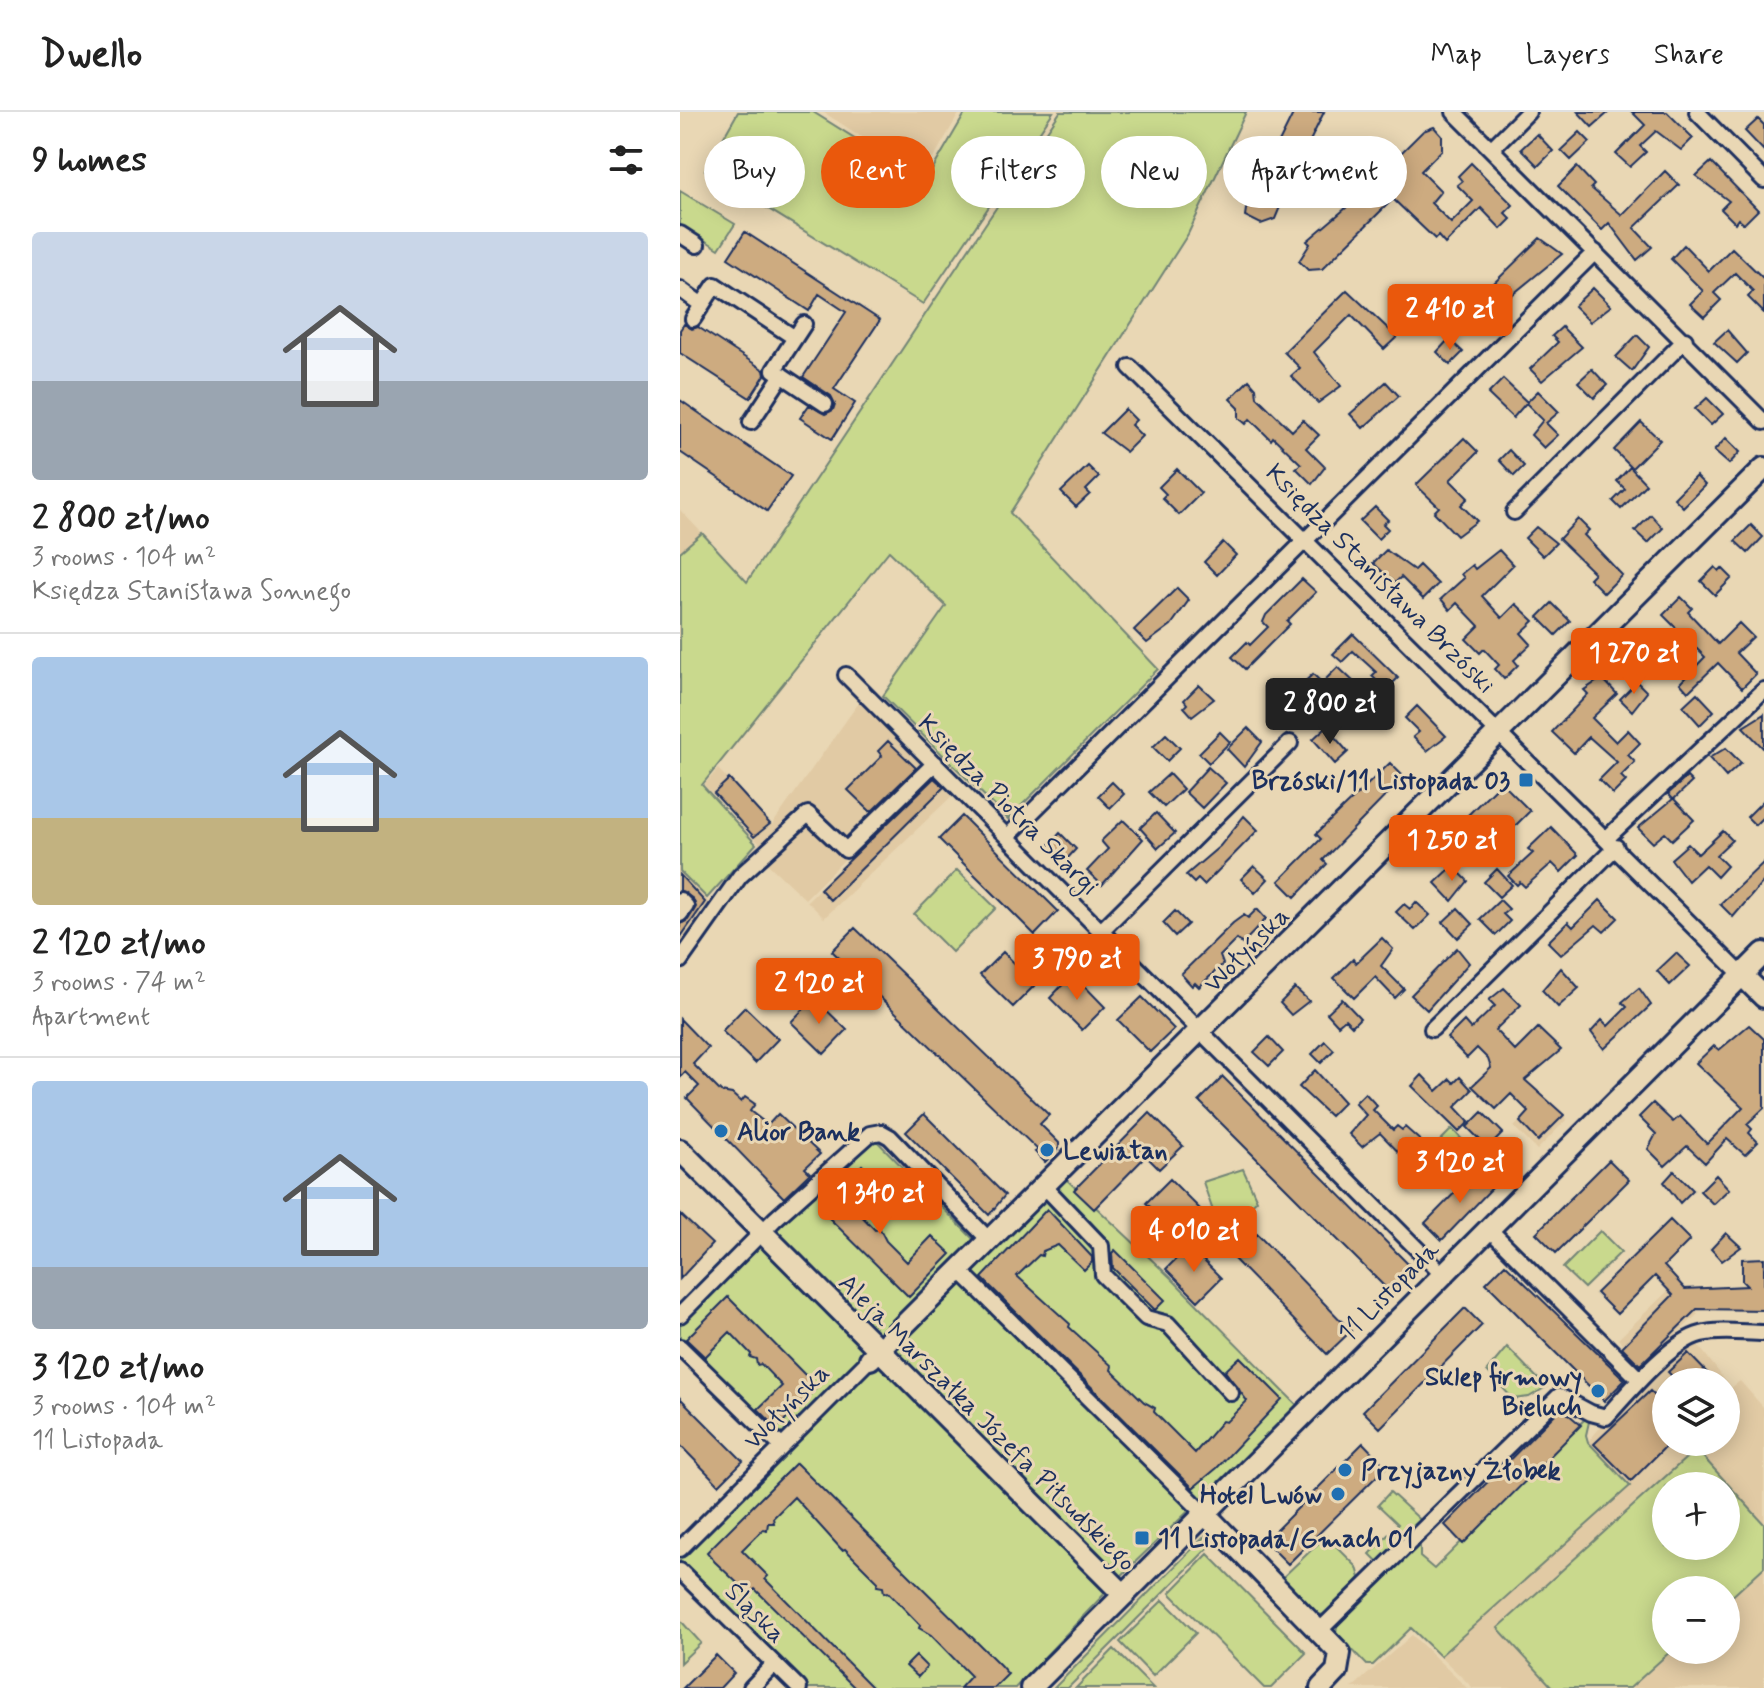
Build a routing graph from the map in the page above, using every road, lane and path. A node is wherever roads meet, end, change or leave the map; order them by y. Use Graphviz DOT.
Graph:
graph roads {
  1 [pos="1454,112"];
  2 [pos="1528,112"];
  3 [pos="1697,112"];
  4 [pos="1492,148"];
  5 [pos="1764,180"];
  6 [pos="680,234"];
  7 [pos="697,245"];
  8 [pos="1595,252"];
  9 [pos="680,289"];
  10 [pos="702,305"];
  11 [pos="693,319"];
  12 [pos="804,324"];
  13 [pos="795,338"];
  14 [pos="1685,340"];
  15 [pos="1130,367"];
  16 [pos="782,375"];
  17 [pos="825,404"];
  18 [pos="751,422"];
  19 [pos="1764,422"];
  20 [pos="1764,468"];
  21 [pos="1514,512"];
  22 [pos="1307,540"];
  23 [pos="846,675"];
  24 [pos="1764,690"];
  25 [pos="1501,732"];
  26 [pos="1290,743"];
  27 [pos="935,763"];
  28 [pos="1008,836"];
  29 [pos="1611,843"];
  30 [pos="680,900"];
  31 [pos="680,914"];
  32 [pos="1102,930"];
  33 [pos="1764,953"];
  34 [pos="681,955"];
  35 [pos="1742,975"];
  36 [pos="1764,997"];
  37 [pos="1432,1029"];
  38 [pos="1201,1030"];
  39 [pos="680,1150"];
  40 [pos="680,1169"];
  41 [pos="1044,1186"];
  42 [pos="1488,1228"];
  43 [pos="757,1237"];
  44 [pos="989,1240"];
  45 [pos="959,1270"];
  46 [pos="1442,1274"];
  47 [pos="680,1315"];
  48 [pos="1764,1333"];
  49 [pos="680,1347"];
  50 [pos="875,1354"];
  51 [pos="1640,1380"];
  52 [pos="1231,1393"];
  53 [pos="782,1447"];
  54 [pos="1204,1513"];
  55 [pos="680,1549"];
  56 [pos="680,1571"];
  57 [pos="1120,1599"];
  58 [pos="1320,1630"];
  59 [pos="774,1664"];
  60 [pos="1035,1687"];
  61 [pos="751,1688"];
  62 [pos="799,1688"];
  63 [pos="1321,1688"];
  1 -- 4 [label="street"];
  2 -- 4 [label="street"];
  3 -- 5 [label="street"];
  4 -- 8 [label="street"];
  6 -- 7 [label="street"];
  8 -- 14 [label="street"];
  8 -- 22 [label="street"];
  9 -- 10 [label="street"];
  10 -- 11 [label="street"];
  10 -- 13 [label="street"];
  12 -- 13 [label="street"];
  13 -- 16 [label="street"];
  14 -- 19 [label="street"];
  14 -- 21 [label="street"];
  15 -- 22 [label="street, Księdza Stanisława Brzóski"];
  16 -- 17 [label="street"];
  16 -- 18 [label="street"];
  20 -- 25 [label="street, Wołyńska"];
  22 -- 25 [label="street, Księdza Stanisława Brzóski"];
  22 -- 28 [label="street"];
  23 -- 27 [label="street, Księdza Piotra Skargi"];
  24 -- 29 [label="street"];
  25 -- 29 [label="street, Księdza Stanisława Brzóski"];
  25 -- 38 [label="street, Wołyńska"];
  26 -- 32 [label="street"];
  27 -- 28 [label="street, Księdza Piotra Skargi"];
  27 -- 34 [label="street"];
  28 -- 32 [label="street, Księdza Piotra Skargi"];
  29 -- 35 [label="street, Księdza Stanisława Brzóski"];
  29 -- 37 [label="street"];
  30 -- 31 [label="street"];
  32 -- 38 [label="street, Księdza Piotra Skargi"];
  33 -- 35 [label="street, 11 Listopada"];
  35 -- 36 [label="street, Księdza Stanisława Brzóski"];
  35 -- 42 [label="street, 11 Listopada"];
  38 -- 41 [label="street, Wołyńska"];
  38 -- 46 [label="street, Księdza Piotra Skargi"];
  39 -- 43 [label="street, Aleja Marszałka Józefa Piłsudskiego"];
  40 -- 43 [label="street, Aleja Marszałka Józefa Piłsudskiego"];
  41 -- 44 [label="street, Wołyńska"];
  41 -- 52 [label="street"];
  42 -- 46 [label="street, 11 Listopada"];
  42 -- 51 [label="street"];
  43 -- 44 [label="street"];
  43 -- 47 [label="street"];
  43 -- 50 [label="street, Aleja Marszałka Józefa Piłsudskiego"];
  44 -- 45 [label="street, Wołyńska"];
  45 -- 50 [label="street, Wołyńska"];
  45 -- 54 [label="street"];
  46 -- 54 [label="street, 11 Listopada"];
  48 -- 51 [label="street"];
  49 -- 53 [label="street"];
  50 -- 53 [label="street, Wołyńska"];
  50 -- 57 [label="street, Aleja Marszałka Józefa Piłsudskiego"];
  51 -- 58 [label="street"];
  53 -- 55 [label="street, Wołyńska"];
  54 -- 57 [label="street, 11 Listopada"];
  54 -- 58 [label="street"];
  56 -- 59 [label="street, Śląska"];
  57 -- 60 [label="street, 11 Listopada"];
  58 -- 63 [label="street"];
  59 -- 61 [label="street"];
  59 -- 62 [label="street, Śląska"];
}
